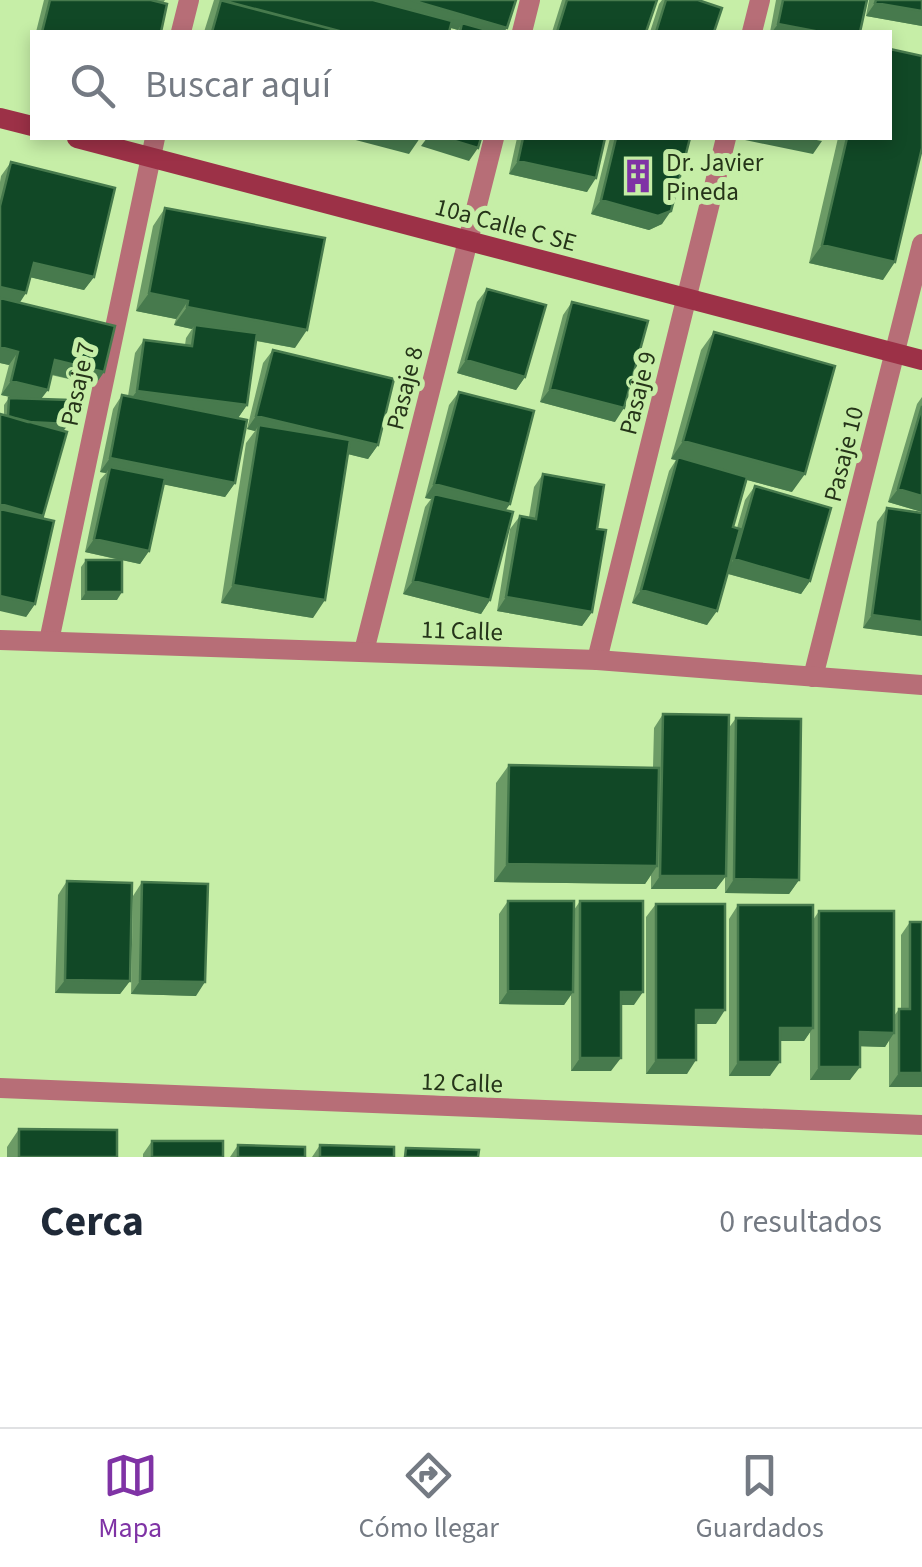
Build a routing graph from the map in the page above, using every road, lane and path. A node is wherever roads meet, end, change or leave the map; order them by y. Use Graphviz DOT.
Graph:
graph roads {
  1 [pos="189,0"];
  2 [pos="530,0"];
  3 [pos="760,0"];
  4 [pos="182,30"];
  5 [pos="522,30"];
  6 [pos="752,30"];
  7 [pos="0,118"];
  8 [pos="30,126"];
  9 [pos="94,140"];
  10 [pos="493,140"];
  11 [pos="726,140"];
  12 [pos="152,147"];
  13 [pos="467,239"];
  14 [pos="922,244"];
  15 [pos="686,298"];
  16 [pos="894,353"];
  17 [pos="922,360"];
  18 [pos="0,640"];
  19 [pos="49,642"];
  20 [pos="364,651"];
  21 [pos="597,660"];
  22 [pos="813,677"];
  23 [pos="922,685"];
  24 [pos="0,1088"];
  25 [pos="922,1125"];
  1 -- 4 [label="street"];
  2 -- 5 [label="street"];
  3 -- 6 [label="street"];
  7 -- 8 [label="street"];
  9 -- 12 [label="street, 10a Calle C SE"];
  10 -- 13 [label="street, Pasaje 8"];
  11 -- 15 [label="street, Pasaje 9"];
  12 -- 13 [label="street, 10a Calle C SE"];
  12 -- 19 [label="street, Pasaje 7"];
  13 -- 15 [label="street, 10a Calle C SE"];
  13 -- 20 [label="street, Pasaje 8"];
  14 -- 16 [label="street, Pasaje 10"];
  15 -- 16 [label="street, 10a Calle C SE"];
  15 -- 21 [label="street, Pasaje 9"];
  16 -- 17 [label="street, 10a Calle C SE"];
  16 -- 22 [label="street, Pasaje 10"];
  18 -- 19 [label="street, 11 Calle"];
  19 -- 20 [label="street, 11 Calle"];
  20 -- 21 [label="street, 11 Calle"];
  21 -- 22 [label="street, 11 Calle"];
  22 -- 23 [label="street, 11 Calle"];
  24 -- 25 [label="street, 12 Calle"];
}
